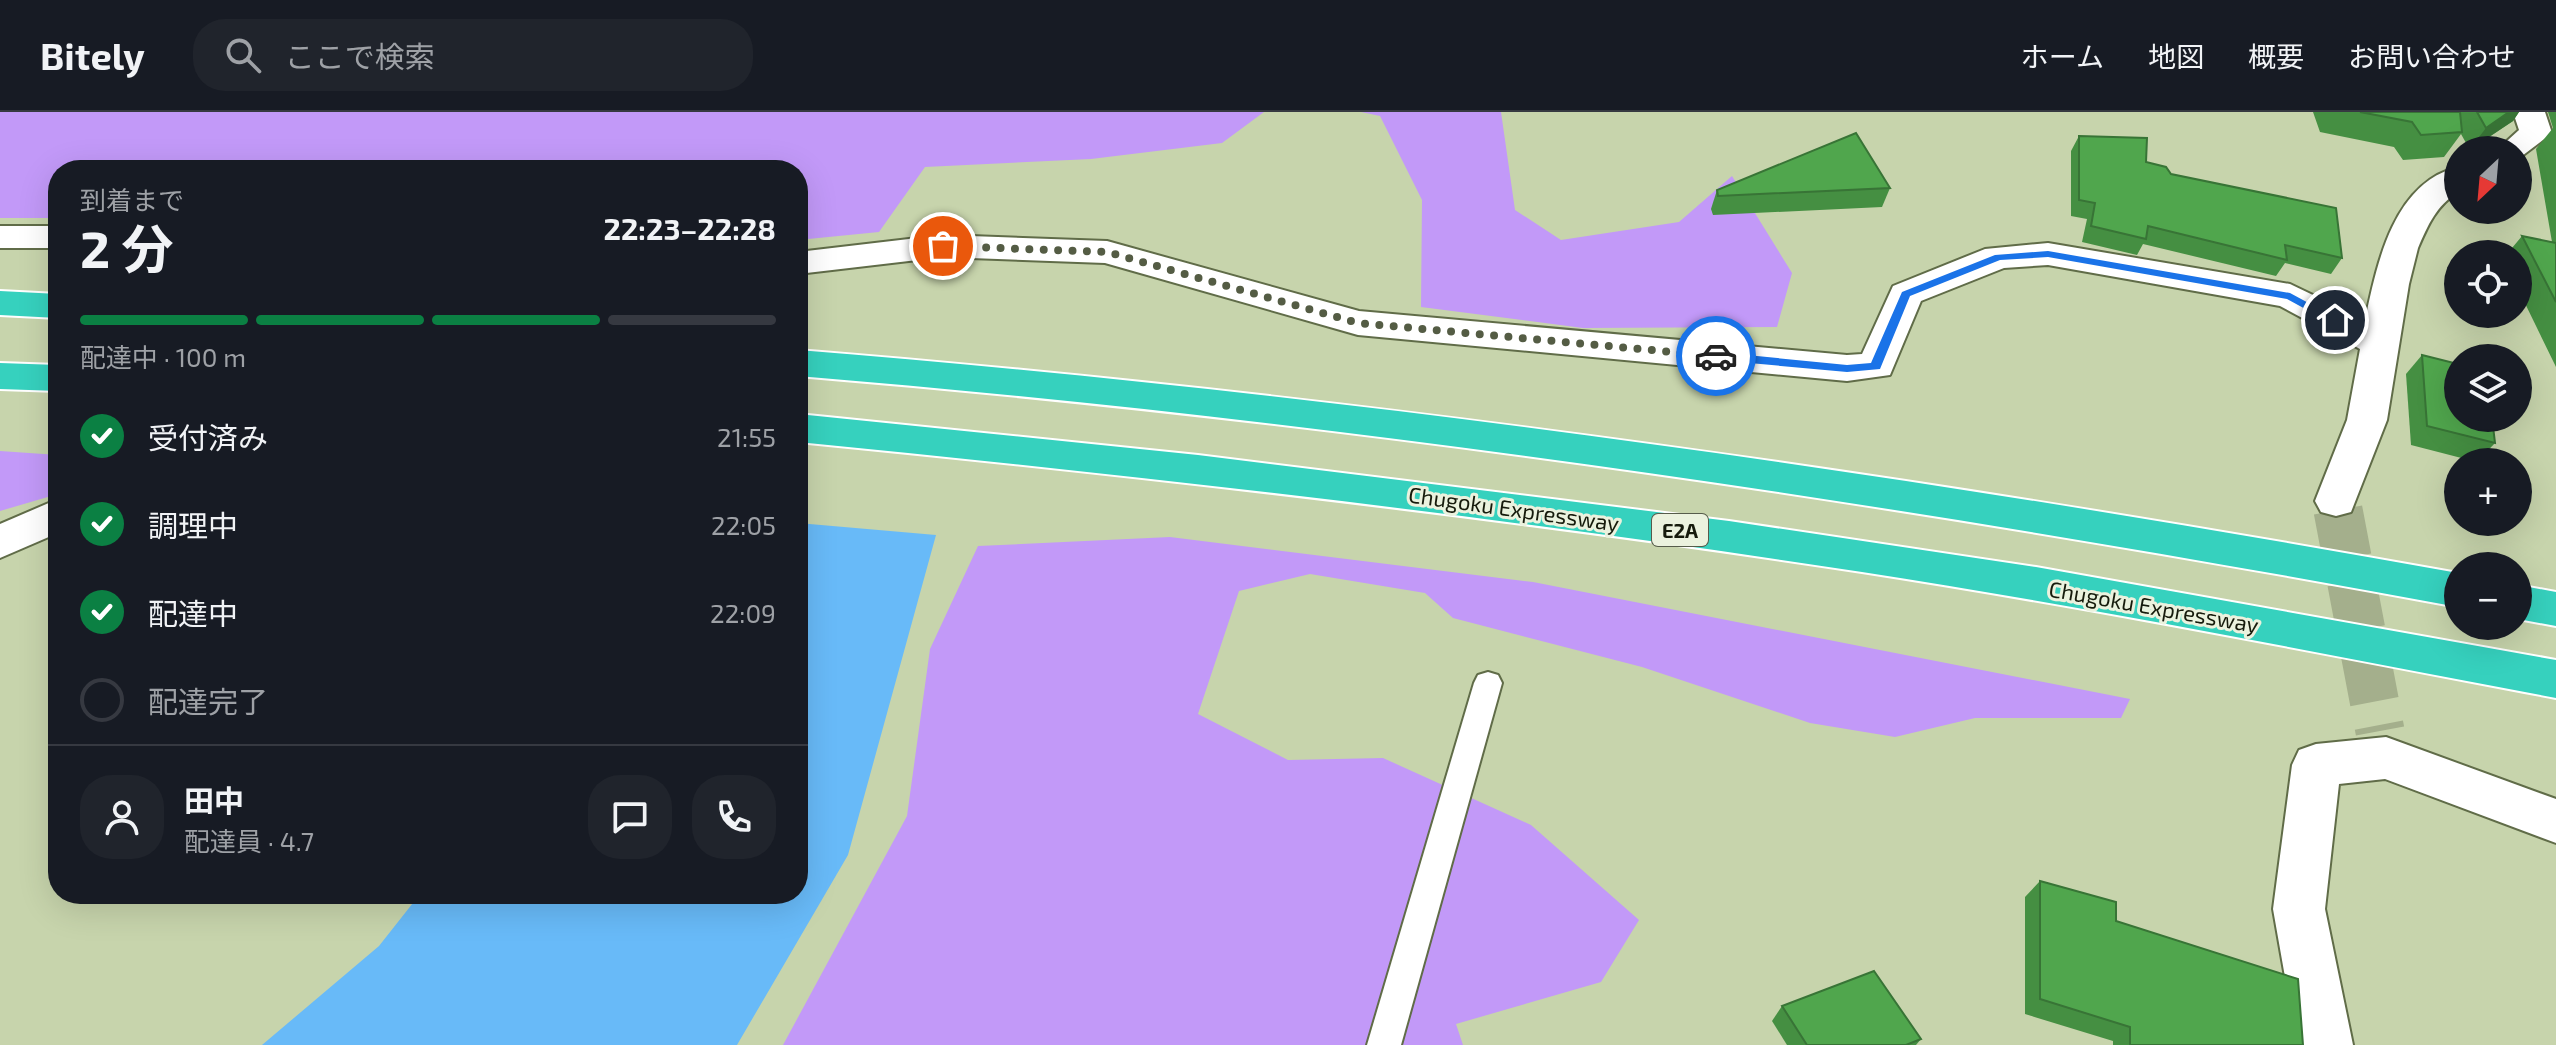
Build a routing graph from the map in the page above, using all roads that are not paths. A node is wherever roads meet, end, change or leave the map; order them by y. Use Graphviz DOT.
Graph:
graph roads {
  1 [pos="2529,112"];
  2 [pos="2532,136"];
  3 [pos="2444,182"];
  4 [pos="0,237"];
  5 [pos="48,237"];
  6 [pos="808,262"];
  7 [pos="0,303"];
  8 [pos="48,305"];
  9 [pos="0,316"];
  10 [pos="48,318"];
  11 [pos="2380,344"];
  12 [pos="808,364"];
  13 [pos="0,376"];
  14 [pos="48,378"];
  15 [pos="0,392"];
  16 [pos="48,393"];
  17 [pos="808,429"];
  18 [pos="2336,501"];
  19 [pos="48,520"];
  20 [pos="0,542"];
  21 [pos="2444,587"];
  22 [pos="2532,605"];
  23 [pos="2556,609"];
  24 [pos="2556,679"];
  25 [pos="1488,683"];
  26 [pos="2556,821"];
  27 [pos="1384,1045"];
  28 [pos="2325,1045"];
  1 -- 2 [label="street"];
  3 -- 11 [label="street"];
  4 -- 5 [label="street"];
  6 -- 11 [label="street"];
  7 -- 8 [label="highway"];
  9 -- 10 [label="highway"];
  11 -- 18 [label="street"];
  12 -- 21 [label="highway"];
  13 -- 14 [label="highway"];
  15 -- 16 [label="highway"];
  17 -- 24 [label="highway, Chugoku Expressway / E2A"];
  19 -- 20 [label="street"];
  22 -- 23 [label="highway"];
  25 -- 27 [label="lane"];
  26 -- 28 [label="street"];
}
